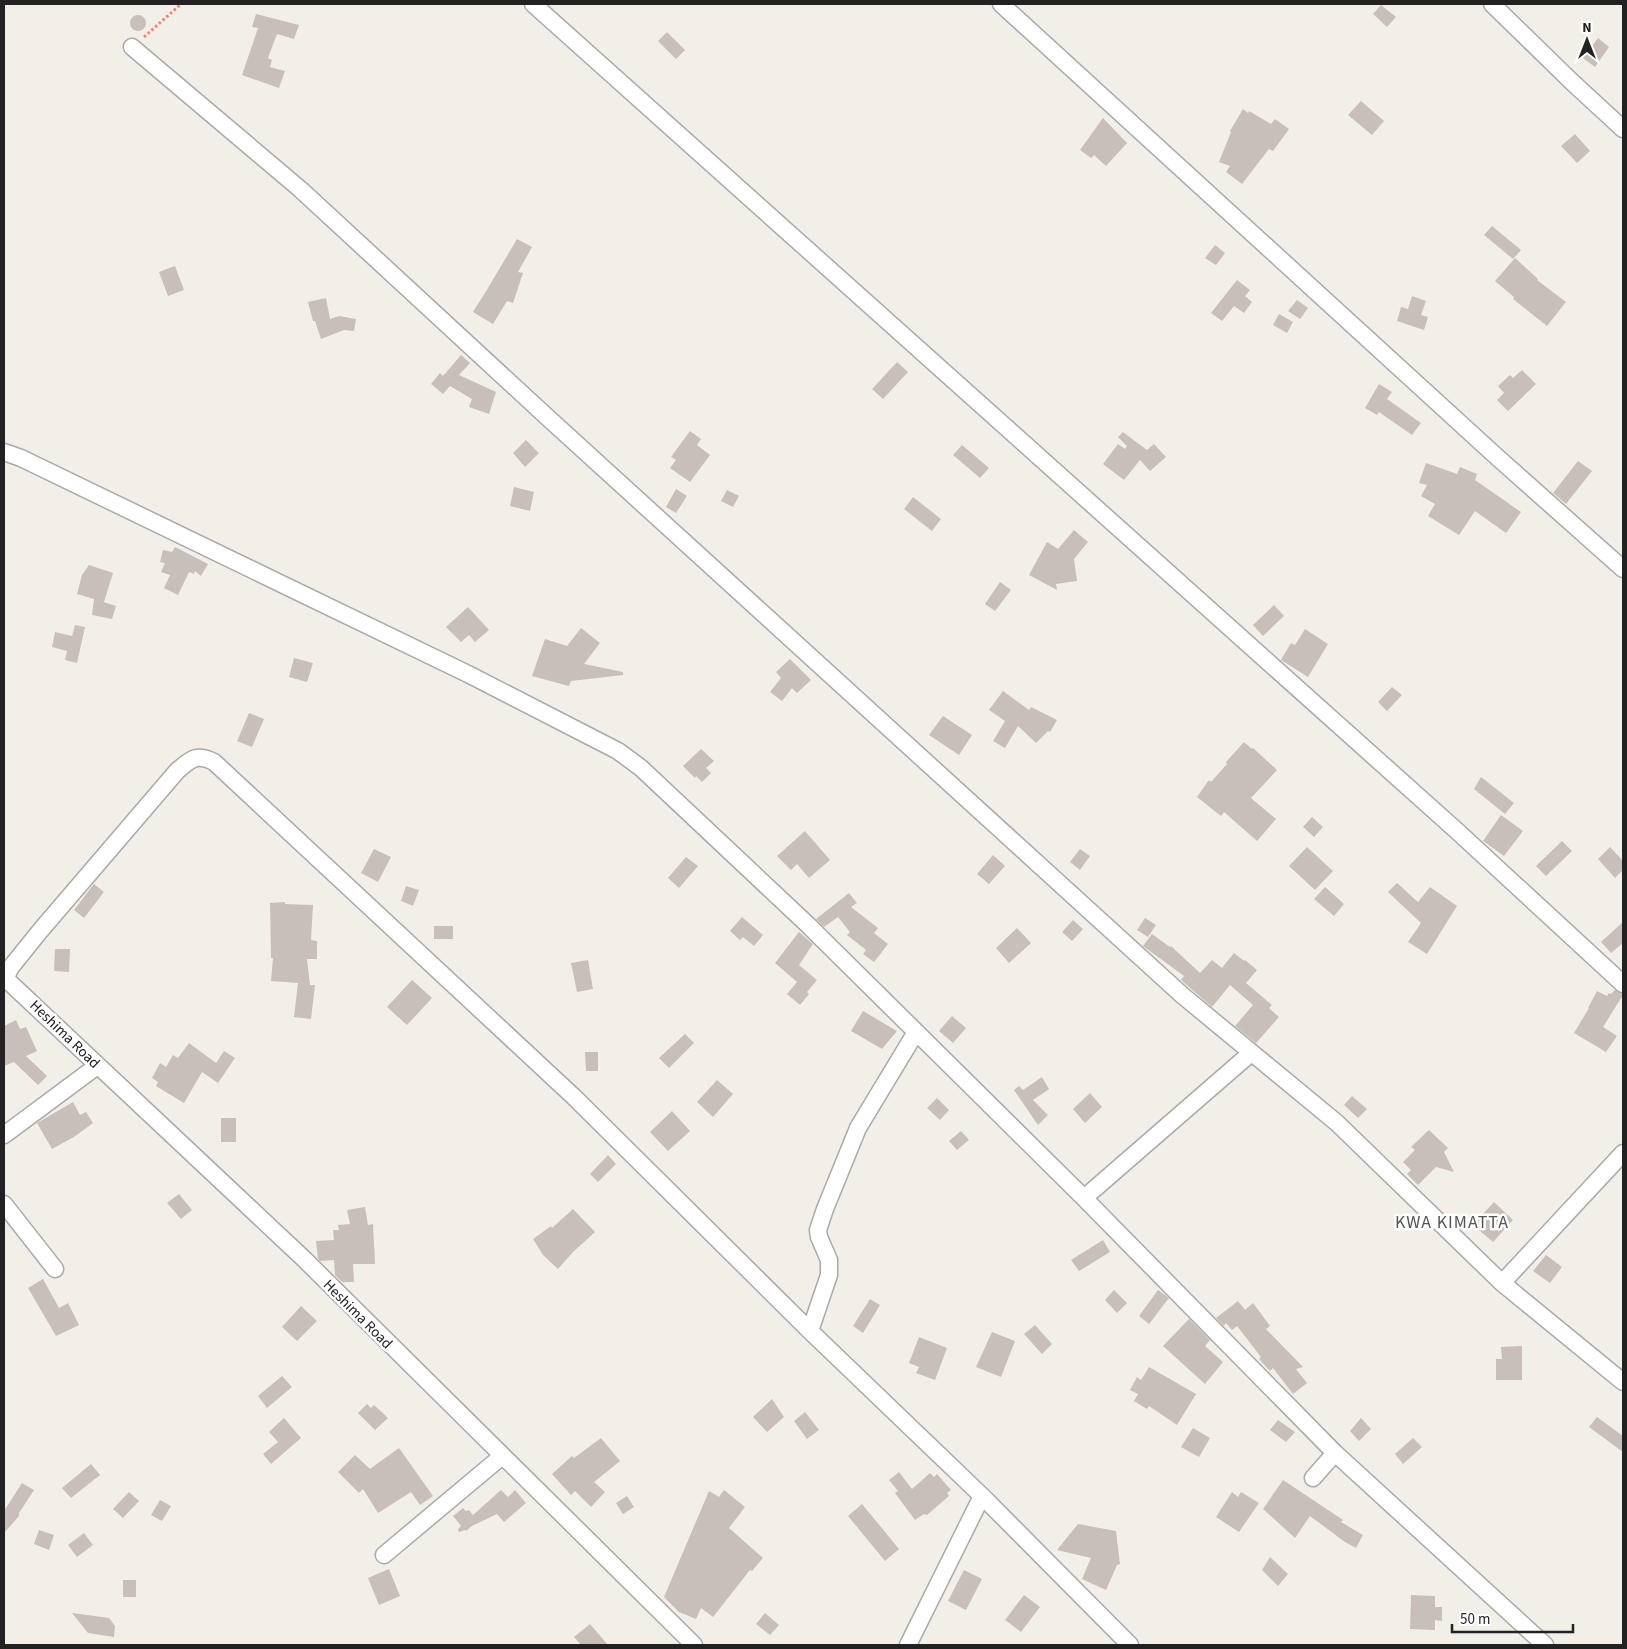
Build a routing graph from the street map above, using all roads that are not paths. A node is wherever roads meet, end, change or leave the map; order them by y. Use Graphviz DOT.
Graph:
graph roads {
  1 [pos="533,4"];
  2 [pos="1001,4"];
  3 [pos="1492,4"];
  4 [pos="132,47"];
  5 [pos="1623,129"];
  6 [pos="4,452"];
  7 [pos="1623,569"];
  8 [pos="1623,984"];
  9 [pos="916,1032"];
  10 [pos="1251,1053"];
  11 [pos="97,1066"];
  12 [pos="4,1135"];
  13 [pos="1623,1153"];
  14 [pos="1084,1198"];
  15 [pos="4,1204"];
  16 [pos="55,1269"];
  17 [pos="1502,1283"];
  18 [pos="810,1331"];
  19 [pos="1623,1382"];
  20 [pos="1335,1453"];
  21 [pos="502,1457"];
  22 [pos="1313,1478"];
  23 [pos="982,1496"];
  24 [pos="384,1555"];
  25 [pos="694,1645"];
  26 [pos="908,1645"];
  27 [pos="1130,1645"];
  28 [pos="1545,1645"];
  1 -- 8 [label="street"];
  2 -- 7 [label="street"];
  3 -- 5 [label="street"];
  4 -- 10 [label="street"];
  6 -- 9 [label="street"];
  9 -- 14 [label="street"];
  9 -- 18 [label="street"];
  10 -- 14 [label="street"];
  10 -- 17 [label="street"];
  11 -- 12 [label="street"];
  11 -- 18 [label="street, Heshima Road"];
  11 -- 21 [label="street, Heshima Road"];
  13 -- 17 [label="street"];
  14 -- 20 [label="street"];
  15 -- 16 [label="street"];
  17 -- 19 [label="street"];
  18 -- 23 [label="street"];
  20 -- 22 [label="street"];
  20 -- 28 [label="street"];
  21 -- 24 [label="street"];
  21 -- 25 [label="street, Heshima Road"];
  23 -- 26 [label="street"];
  23 -- 27 [label="street"];
}
